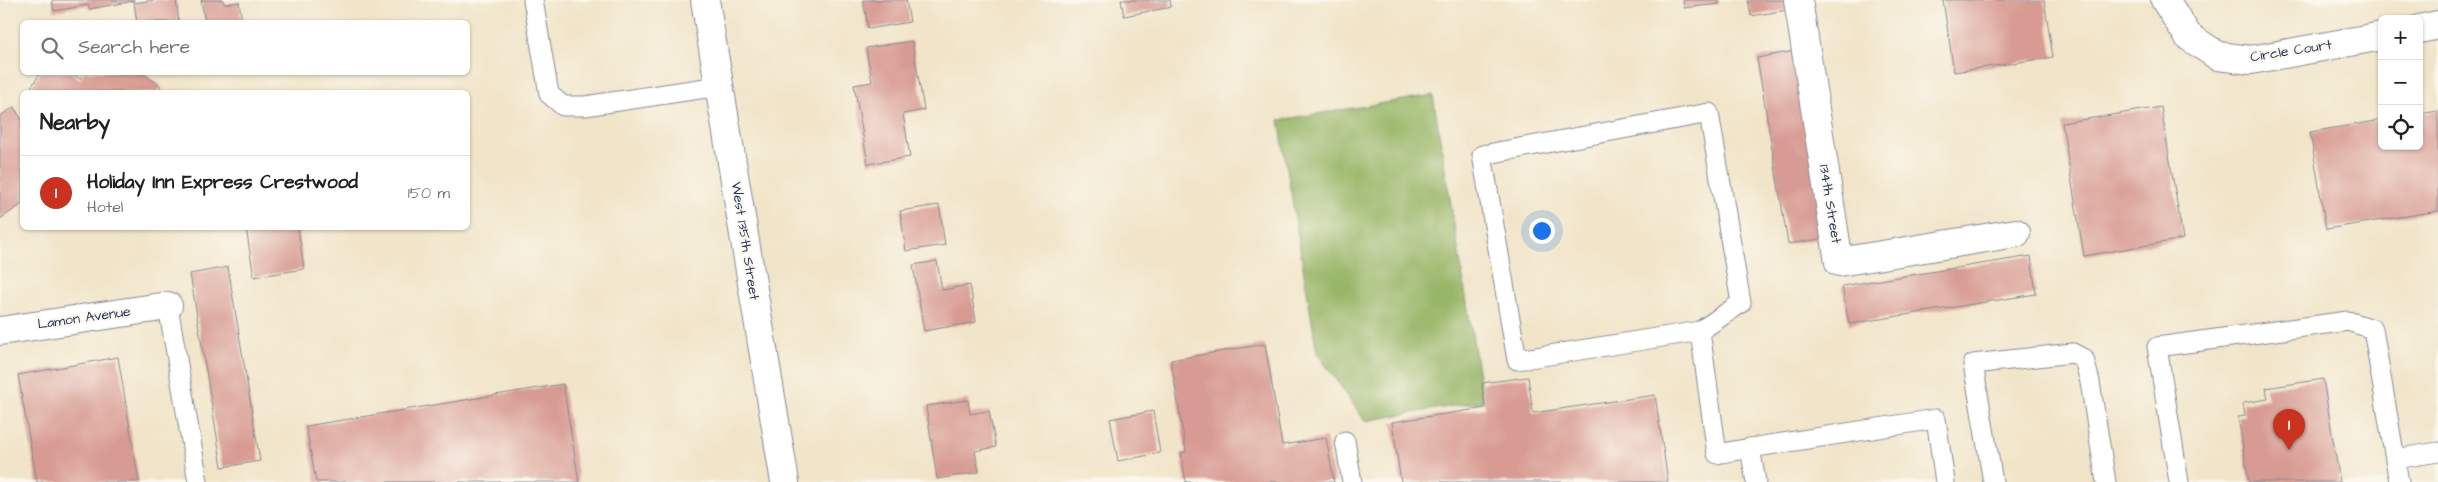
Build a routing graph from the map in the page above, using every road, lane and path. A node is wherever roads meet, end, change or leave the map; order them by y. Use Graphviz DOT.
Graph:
graph roads {
  1 [pos="532,0"];
  2 [pos="705,0"];
  3 [pos="1798,0"];
  4 [pos="2165,0"];
  5 [pos="2438,25"];
  6 [pos="2423,28"];
  7 [pos="2378,37"];
  8 [pos="720,86"];
  9 [pos="2016,233"];
  10 [pos="168,306"];
  11 [pos="0,331"];
  12 [pos="1700,331"];
  13 [pos="1345,442"];
  14 [pos="1750,448"];
  15 [pos="2438,452"];
  16 [pos="2395,459"];
  17 [pos="198,482"];
  18 [pos="785,482"];
  19 [pos="1352,482"];
  20 [pos="1756,482"];
  21 [pos="1945,482"];
  22 [pos="1993,482"];
  23 [pos="2106,482"];
  24 [pos="2179,482"];
  25 [pos="2399,482"];
  1 -- 8 [label="lane"];
  2 -- 8 [label="street, West 135th Street"];
  3 -- 9 [label="street, 134th Street"];
  4 -- 7 [label="street, Circle Court"];
  5 -- 6 [label="street"];
  8 -- 18 [label="street, West 135th Street"];
  10 -- 11 [label="street, Lamon Avenue"];
  10 -- 17 [label="lane"];
  12 -- 12 [label="lane"];
  12 -- 14 [label="lane"];
  13 -- 19 [label="lane"];
  14 -- 20 [label="lane"];
  14 -- 21 [label="lane"];
  15 -- 16 [label="lane"];
  16 -- 24 [label="lane"];
  16 -- 25 [label="lane"];
  22 -- 23 [label="lane"];
}
